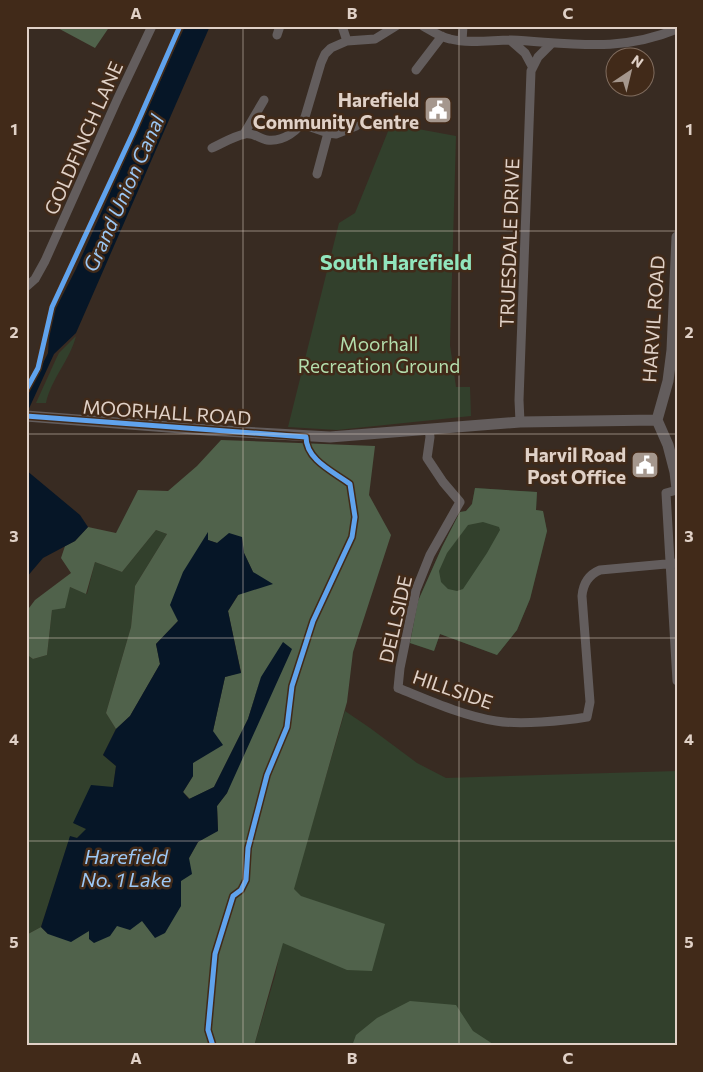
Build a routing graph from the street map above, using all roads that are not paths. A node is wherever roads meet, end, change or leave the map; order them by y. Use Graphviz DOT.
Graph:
graph roads {
  1 [pos="152,26"];
  2 [pos="342,26"];
  3 [pos="396,26"];
  4 [pos="423,26"];
  5 [pos="463,26"];
  6 [pos="677,29"];
  7 [pos="442,36"];
  8 [pos="462,40"];
  9 [pos="510,40"];
  10 [pos="347,41"];
  11 [pos="552,43"];
  12 [pos="532,66"];
  13 [pos="416,70"];
  14 [pos="264,100"];
  15 [pos="302,124"];
  16 [pos="356,126"];
  17 [pos="328,133"];
  18 [pos="244,134"];
  19 [pos="212,148"];
  20 [pos="317,174"];
  21 [pos="677,237"];
  22 [pos="26,287"];
  23 [pos="26,416"];
  24 [pos="657,420"];
  25 [pos="520,422"];
  26 [pos="429,429"];
  27 [pos="677,489"];
  28 [pos="673,564"];
  29 [pos="677,681"];
  30 [pos="398,688"];
  1 -- 22 [label="street, GOLDFINCH LANE"];
  2 -- 10 [label="street"];
  3 -- 10 [label="street"];
  4 -- 7 [label="street"];
  5 -- 8 [label="street"];
  6 -- 11 [label="street"];
  7 -- 8 [label="street"];
  7 -- 13 [label="street"];
  8 -- 9 [label="street"];
  9 -- 11 [label="street"];
  9 -- 12 [label="street"];
  10 -- 15 [label="street"];
  11 -- 12 [label="street"];
  12 -- 25 [label="street, TRUESDALE DRIVE"];
  14 -- 18 [label="street"];
  15 -- 17 [label="street"];
  15 -- 18 [label="street"];
  16 -- 17 [label="street"];
  17 -- 20 [label="street"];
  18 -- 19 [label="street"];
  21 -- 24 [label="street, HARVIL ROAD"];
  23 -- 26 [label="street, MOORHALL ROAD"];
  24 -- 25 [label="street, MOORHALL ROAD"];
  24 -- 27 [label="street"];
  25 -- 26 [label="street, MOORHALL ROAD"];
  26 -- 30 [label="street, DELLSIDE"];
  27 -- 28 [label="street"];
  28 -- 29 [label="street"];
  28 -- 30 [label="street, HILLSIDE"];
}
